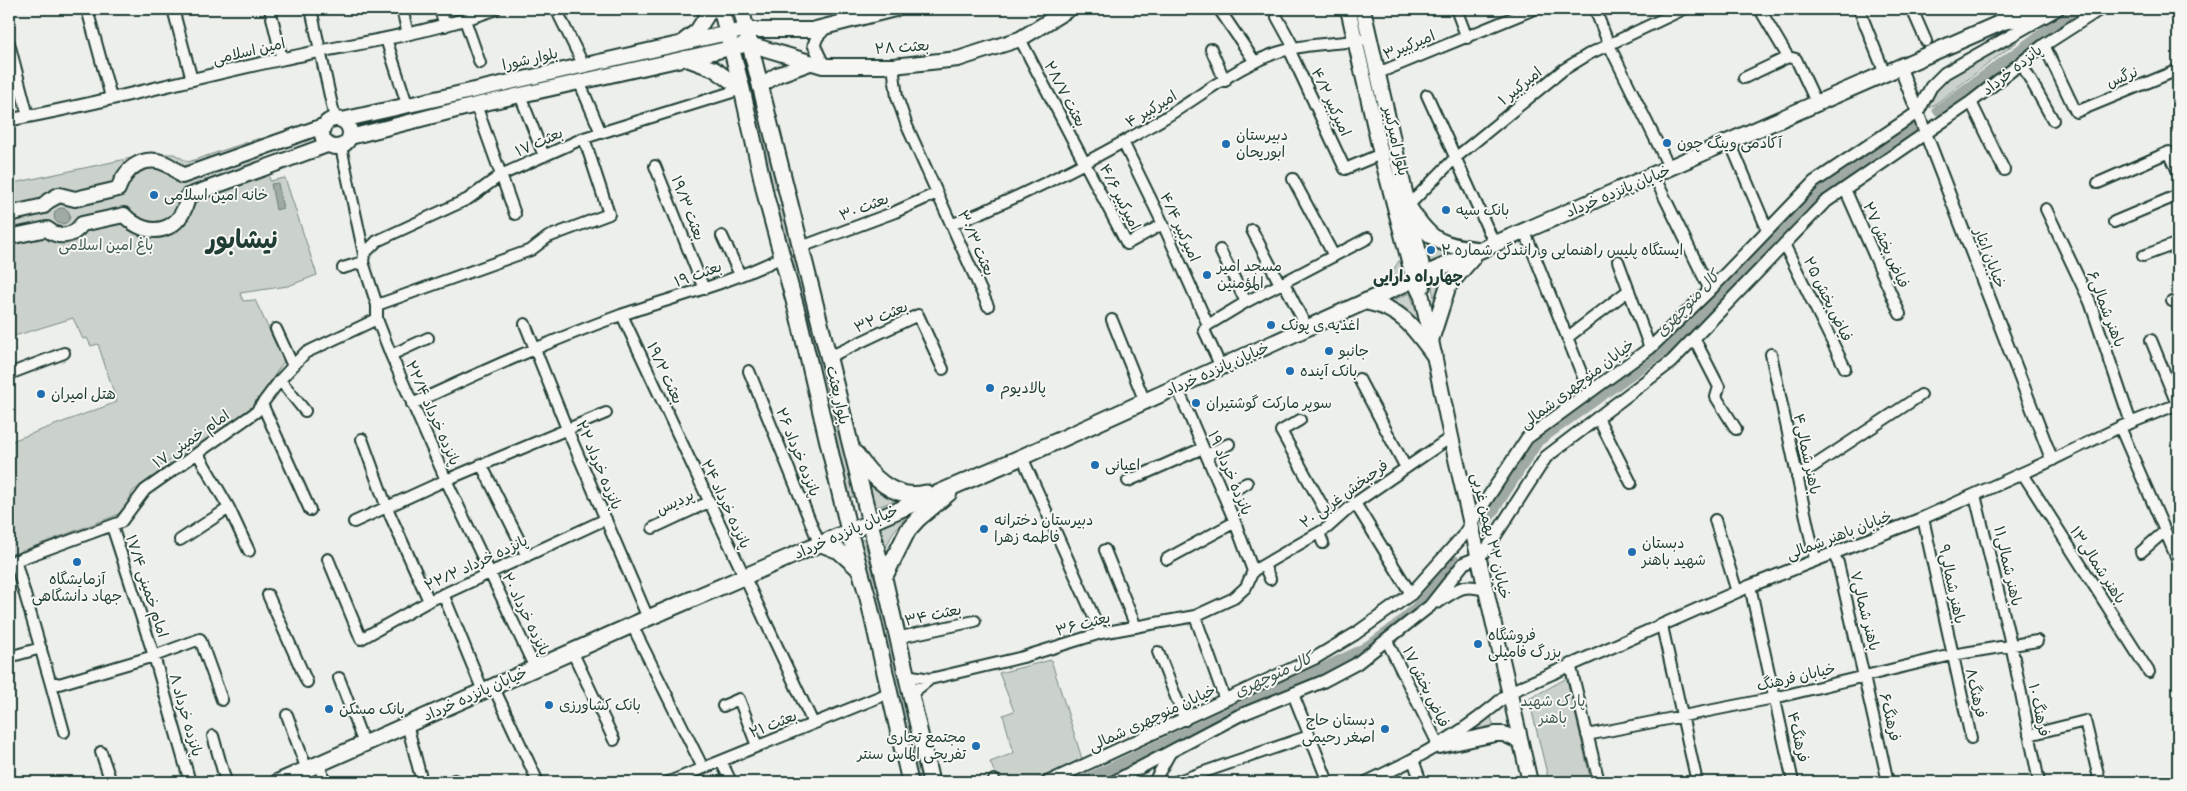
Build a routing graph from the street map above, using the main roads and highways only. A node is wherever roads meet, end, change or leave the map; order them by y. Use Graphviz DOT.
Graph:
graph roads {
  1 [pos="712,9"];
  2 [pos="720,9"];
  3 [pos="741,9"];
  4 [pos="894,9"];
  5 [pos="1069,9"];
  6 [pos="1348,9"];
  7 [pos="1363,9"];
  8 [pos="2019,9"];
  9 [pos="2044,9"];
  10 [pos="2002,15"];
  11 [pos="747,37"];
  12 [pos="728,40"];
  13 [pos="1363,40"];
  14 [pos="683,42"];
  15 [pos="683,58"];
  16 [pos="810,63"];
  17 [pos="760,86"];
  18 [pos="742,89"];
  19 [pos="333,122"];
  20 [pos="340,143"];
  21 [pos="786,191"];
  22 [pos="766,197"];
  23 [pos="1408,206"];
  24 [pos="9,214"];
  25 [pos="9,237"];
  26 [pos="1488,247"];
  27 [pos="1419,278"];
  28 [pos="1366,302"];
  29 [pos="1431,338"];
  30 [pos="1434,355"];
  31 [pos="849,444"];
  32 [pos="957,484"];
  33 [pos="869,521"];
  34 [pos="849,531"];
  35 [pos="819,544"];
  36 [pos="859,569"];
  37 [pos="884,578"];
  38 [pos="888,593"];
  39 [pos="868,598"];
  40 [pos="1521,742"];
  41 [pos="1438,746"];
  42 [pos="278,782"];
  43 [pos="910,782"];
  44 [pos="930,782"];
  45 [pos="1530,782"];
  1 -- 14 [label="main road"];
  2 -- 12 [label="main road, بلوار بعثت"];
  3 -- 11 [label="main road, بلوار بعثت"];
  4 -- 11 [label="main road"];
  5 -- 16 [label="main road, بعثت ۲۸"];
  6 -- 13 [label="main road, بلوار امیرکبیر"];
  7 -- 13 [label="main road, بلوار امیرکبیر"];
  8 -- 10 [label="main road, خیابان پانزده خرداد"];
  9 -- 10 [label="main road, خیابان پانزده خرداد"];
  10 -- 26 [label="main road, خیابان پانزده خرداد"];
  11 -- 12 [label="main road, بعثت ۲۸"];
  11 -- 16 [label="main road, بعثت ۲۸"];
  11 -- 17 [label="main road, بلوار بعثت"];
  12 -- 14 [label="main road, بلوار شورا"];
  12 -- 15 [label="main road"];
  12 -- 18 [label="main road, بلوار بعثت"];
  13 -- 23 [label="main road, بلوار امیرکبیر"];
  13 -- 27 [label="main road, بلوار امیرکبیر"];
  14 -- 19 [label="main road, بلوار شورا"];
  15 -- 18 [label="main road"];
  15 -- 20 [label="main road"];
  16 -- 17 [label="main road"];
  17 -- 21 [label="main road, بلوار بعثت"];
  18 -- 22 [label="main road, بلوار بعثت"];
  19 -- 20 [label="main road"];
  19 -- 20 [label="main road"];
  19 -- 24 [label="main road, بلوار شورا"];
  20 -- 25 [label="main road"];
  21 -- 22 [label="main road"];
  21 -- 31 [label="main road, بلوار بعثت"];
  22 -- 34 [label="main road, بلوار بعثت"];
  23 -- 26 [label="main road"];
  23 -- 27 [label="main road, بلوار امیرکبیر"];
  26 -- 27 [label="main road, خیابان پانزده خرداد"];
  26 -- 29 [label="main road"];
  27 -- 28 [label="main road, خیابان پانزده خرداد"];
  27 -- 29 [label="main road, خیابان ۲۲ بهمن غربی"];
  28 -- 30 [label="main road"];
  28 -- 32 [label="main road, خیابان پانزده خرداد"];
  29 -- 30 [label="main road, خیابان ۲۲ بهمن غربی"];
  30 -- 40 [label="main road, خیابان ۲۲ بهمن غربی"];
  31 -- 32 [label="main road"];
  31 -- 33 [label="main road, بلوار بعثت"];
  32 -- 33 [label="main road, خیابان پانزده خرداد"];
  32 -- 37 [label="main road"];
  33 -- 34 [label="main road, خیابان پانزده خرداد"];
  33 -- 37 [label="main road, بلوار بعثت"];
  34 -- 35 [label="main road, خیابان پانزده خرداد"];
  34 -- 36 [label="main road, بلوار بعثت"];
  35 -- 36 [label="main road"];
  35 -- 42 [label="main road, خیابان پانزده خرداد"];
  36 -- 39 [label="main road, بلوار بعثت"];
  37 -- 38 [label="main road, بلوار بعثت"];
  38 -- 39 [label="main road"];
  38 -- 44 [label="main road, بلوار بعثت"];
  39 -- 43 [label="main road, بلوار بعثت"];
  40 -- 41 [label="main road"];
  40 -- 45 [label="main road, خیابان ۲۲ بهمن غربی"];
}
